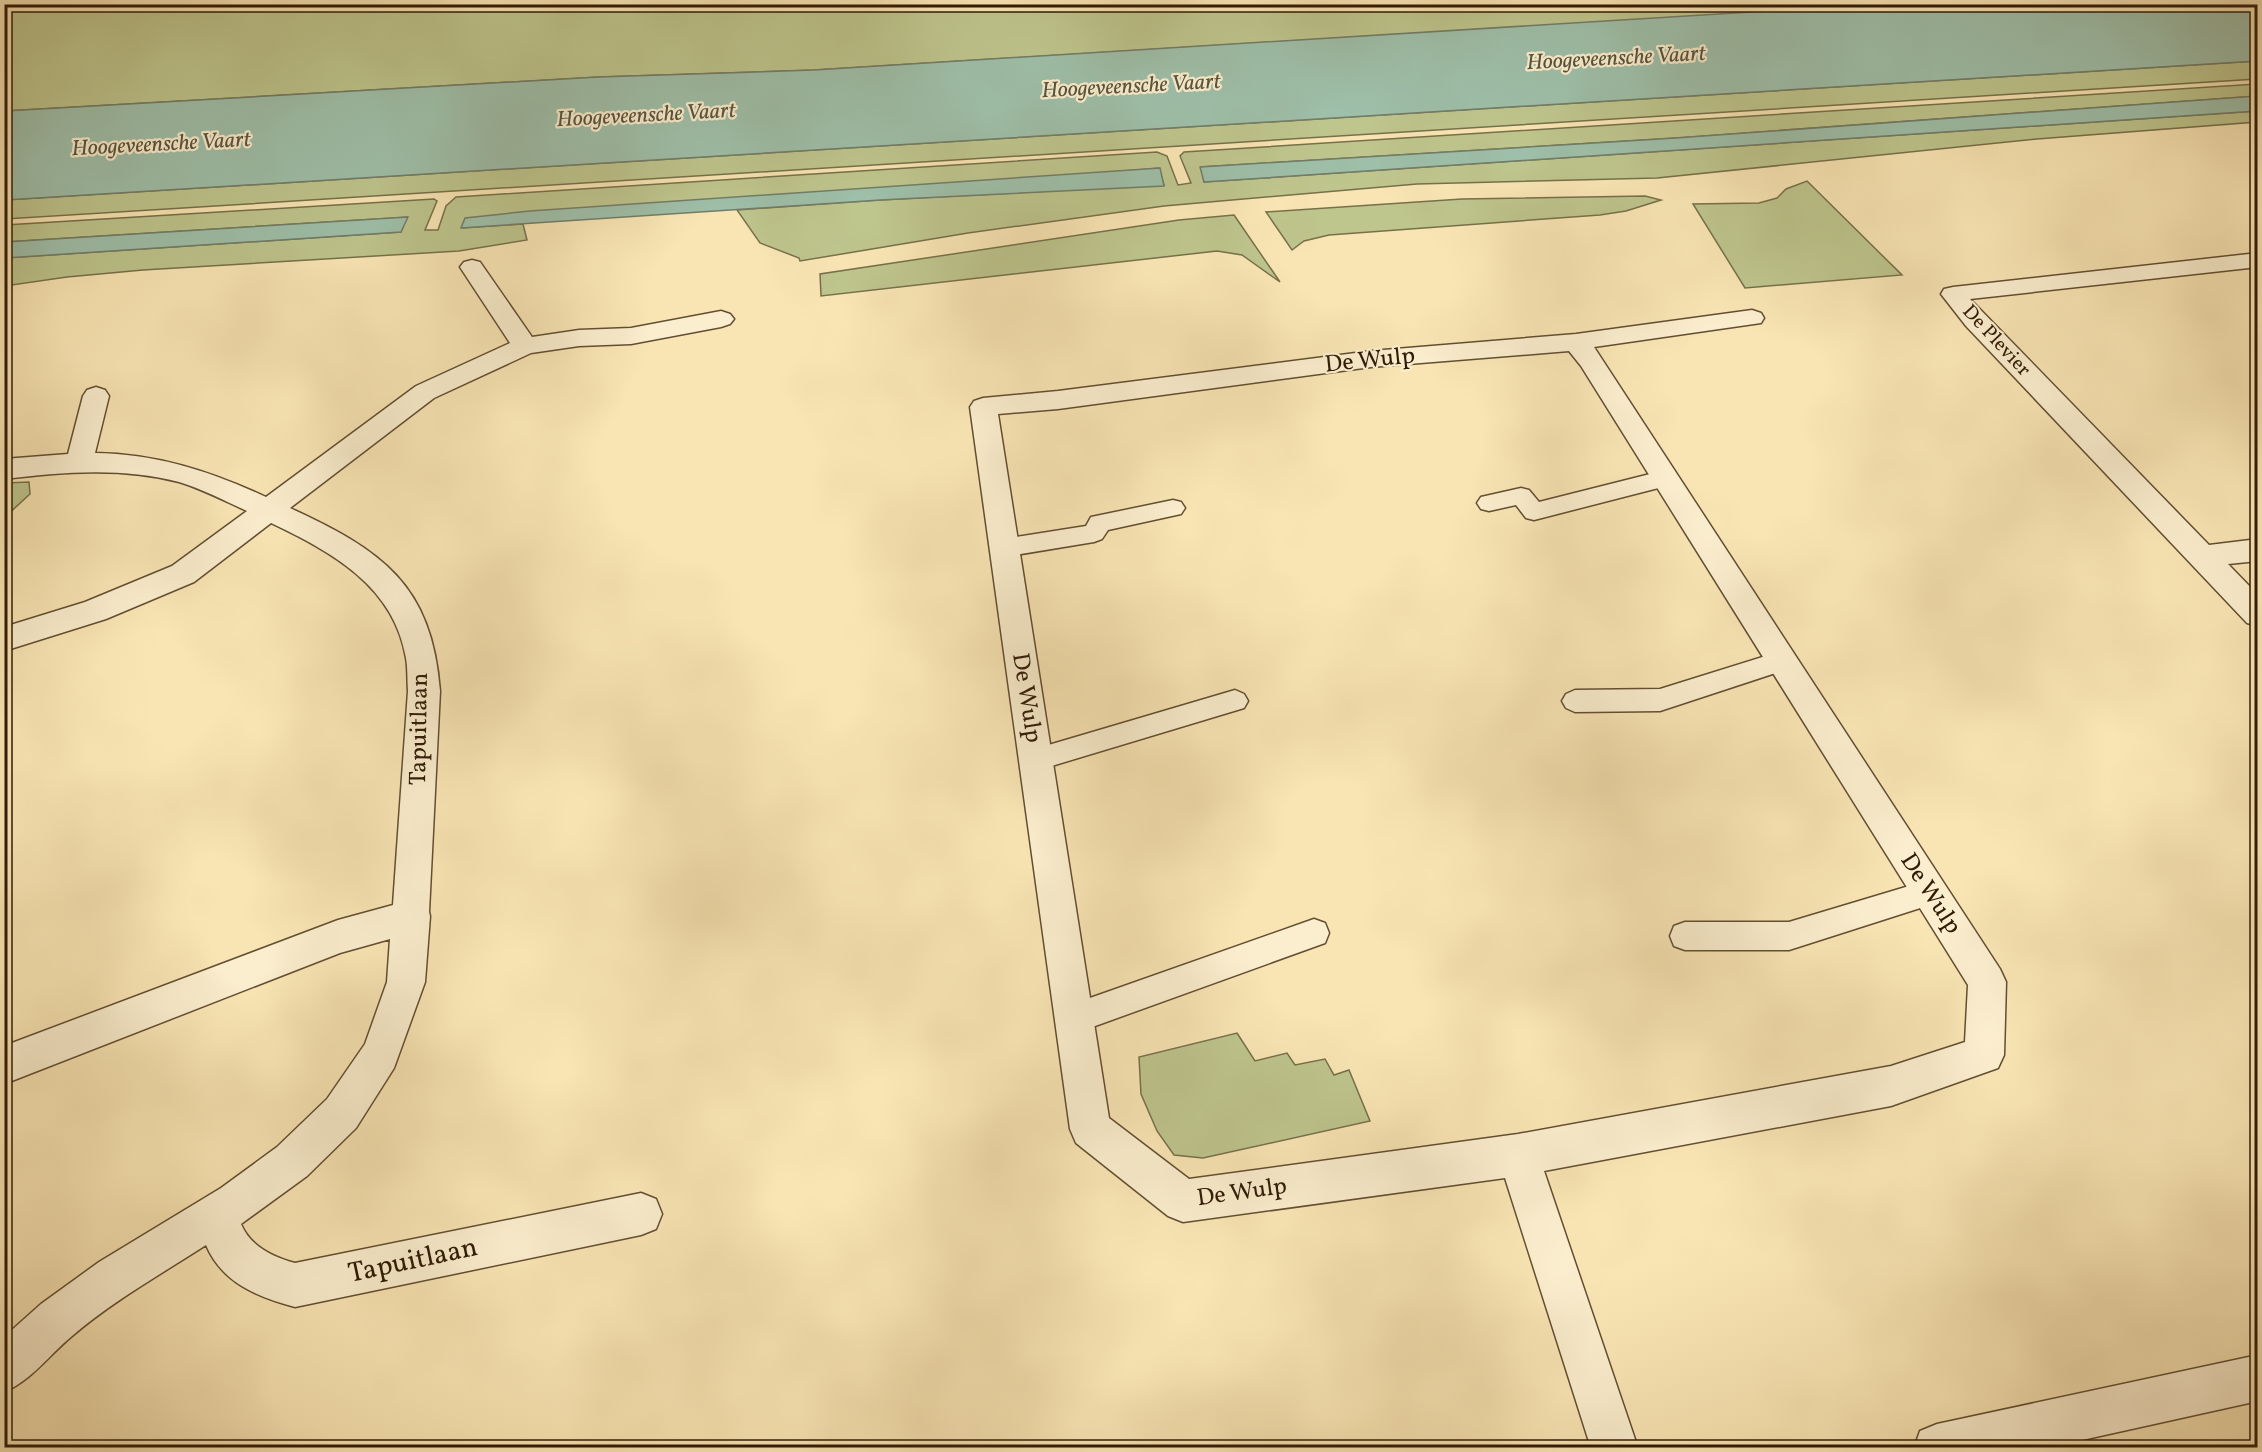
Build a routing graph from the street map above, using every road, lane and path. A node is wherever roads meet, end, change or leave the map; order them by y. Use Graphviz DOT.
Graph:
graph roads {
  1 [pos="2258,260"];
  2 [pos="472,267"];
  3 [pos="1752,318"];
  4 [pos="722,319"];
  5 [pos="1576,342"];
  6 [pos="525,346"];
  7 [pos="96,396"];
  8 [pos="80,463"];
  9 [pos="4,469"];
  10 [pos="1666,478"];
  11 [pos="1489,503"];
  12 [pos="1173,508"];
  13 [pos="267,510"];
  14 [pos="1003,548"];
  15 [pos="2258,550"];
  16 [pos="2201,557"];
  17 [pos="2258,615"];
  18 [pos="4,639"];
  19 [pos="1782,661"];
  20 [pos="1235,701"];
  21 [pos="1575,701"];
  22 [pos="1035,760"];
  23 [pos="1929,893"];
  24 [pos="412,916"];
  25 [pos="1314,933"];
  26 [pos="1685,936"];
  27 [pos="1073,1019"];
  28 [pos="4,1065"];
  29 [pos="1518,1155"];
  30 [pos="641,1214"];
  31 [pos="216,1216"];
  32 [pos="4,1369"];
  33 [pos="2258,1378"];
  34 [pos="2038,1437"];
  35 [pos="1616,1448"];
  36 [pos="1937,1448"];
  1 -- 16 [label="street, De Plevier"];
  2 -- 6 [label="street"];
  3 -- 5 [label="street, De Wulp"];
  4 -- 6 [label="street"];
  5 -- 10 [label="street, De Wulp"];
  5 -- 14 [label="street, De Wulp"];
  6 -- 13 [label="street"];
  7 -- 8 [label="street"];
  8 -- 9 [label="street, Tapuitlaan"];
  8 -- 13 [label="street, Tapuitlaan"];
  10 -- 11 [label="lane"];
  10 -- 19 [label="street, De Wulp"];
  12 -- 14 [label="lane"];
  13 -- 18 [label="street"];
  13 -- 24 [label="street, Tapuitlaan"];
  14 -- 22 [label="street, De Wulp"];
  15 -- 16 [label="street"];
  16 -- 17 [label="street, De Plevier"];
  19 -- 21 [label="lane"];
  19 -- 23 [label="street, De Wulp"];
  20 -- 22 [label="lane"];
  22 -- 27 [label="street, De Wulp"];
  23 -- 26 [label="lane"];
  23 -- 29 [label="street, De Wulp"];
  24 -- 28 [label="street"];
  24 -- 31 [label="street, Tapuitlaan"];
  25 -- 27 [label="lane"];
  27 -- 29 [label="street, De Wulp"];
  29 -- 35 [label="street"];
  30 -- 31 [label="street, Tapuitlaan"];
  31 -- 32 [label="street, Tapuitlaan"];
  33 -- 34 [label="street"];
  34 -- 36 [label="street"];
}
